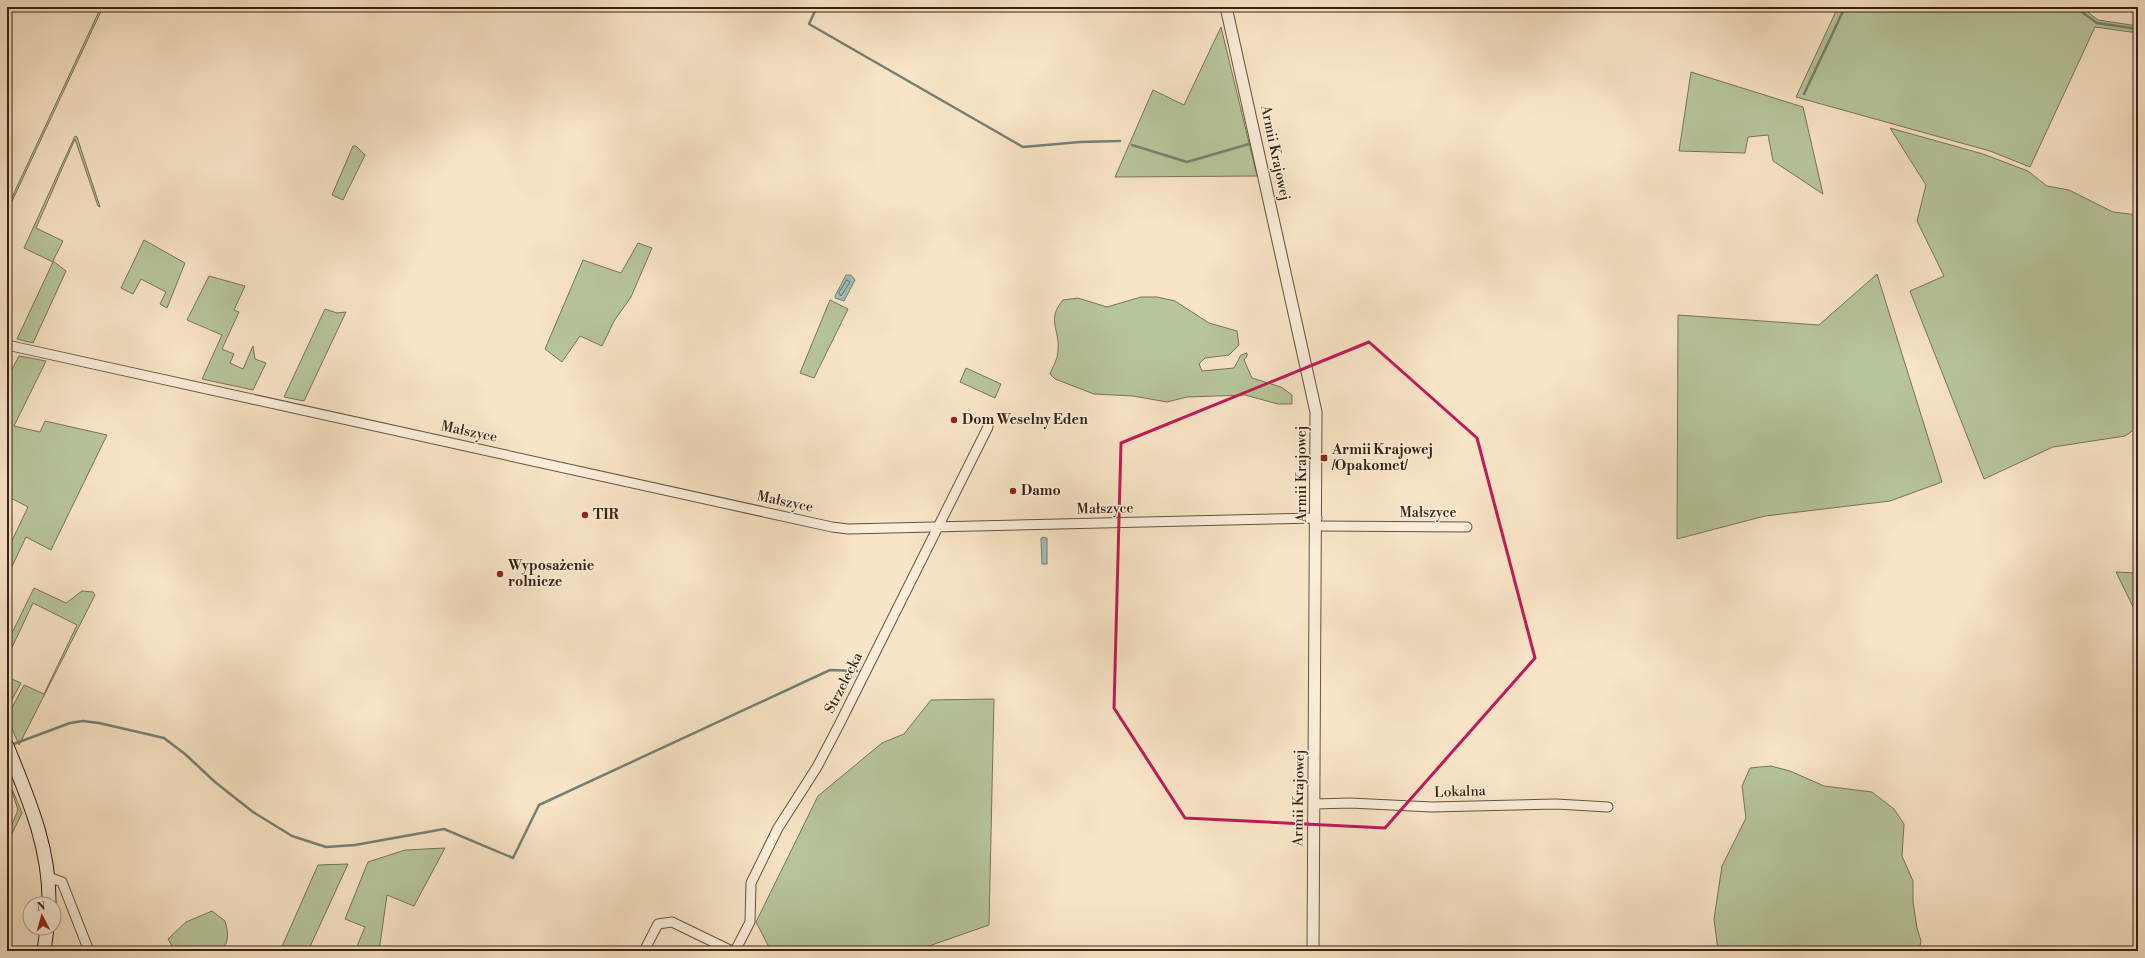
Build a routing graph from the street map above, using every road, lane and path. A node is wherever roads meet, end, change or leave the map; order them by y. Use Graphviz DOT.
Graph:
graph roads {
  1 [pos="1226,7"];
  2 [pos="7,345"];
  3 [pos="988,427"];
  4 [pos="1317,522"];
  5 [pos="938,527"];
  6 [pos="1466,527"];
  7 [pos="8,750"];
  8 [pos="1314,804"];
  9 [pos="1608,807"];
  10 [pos="48,877"];
  11 [pos="49,896"];
  12 [pos="46,936"];
  13 [pos="44,951"];
  14 [pos="89,951"];
  15 [pos="644,951"];
  16 [pos="733,951"];
  17 [pos="1313,951"];
  1 -- 4 [label="street, Armii Krajowej"];
  2 -- 5 [label="street, Małszyce"];
  3 -- 5 [label="street, Strzelecka"];
  4 -- 5 [label="street, Małszyce"];
  4 -- 6 [label="street, Małszyce"];
  4 -- 8 [label="street, Armii Krajowej"];
  5 -- 16 [label="street, Strzelecka"];
  7 -- 10 [label="main road"];
  8 -- 9 [label="street, Lokalna"];
  8 -- 17 [label="street, Armii Krajowej"];
  10 -- 11 [label="main road"];
  10 -- 14 [label="street"];
  12 -- 13 [label="main road"];
  15 -- 16 [label="street"];
}
